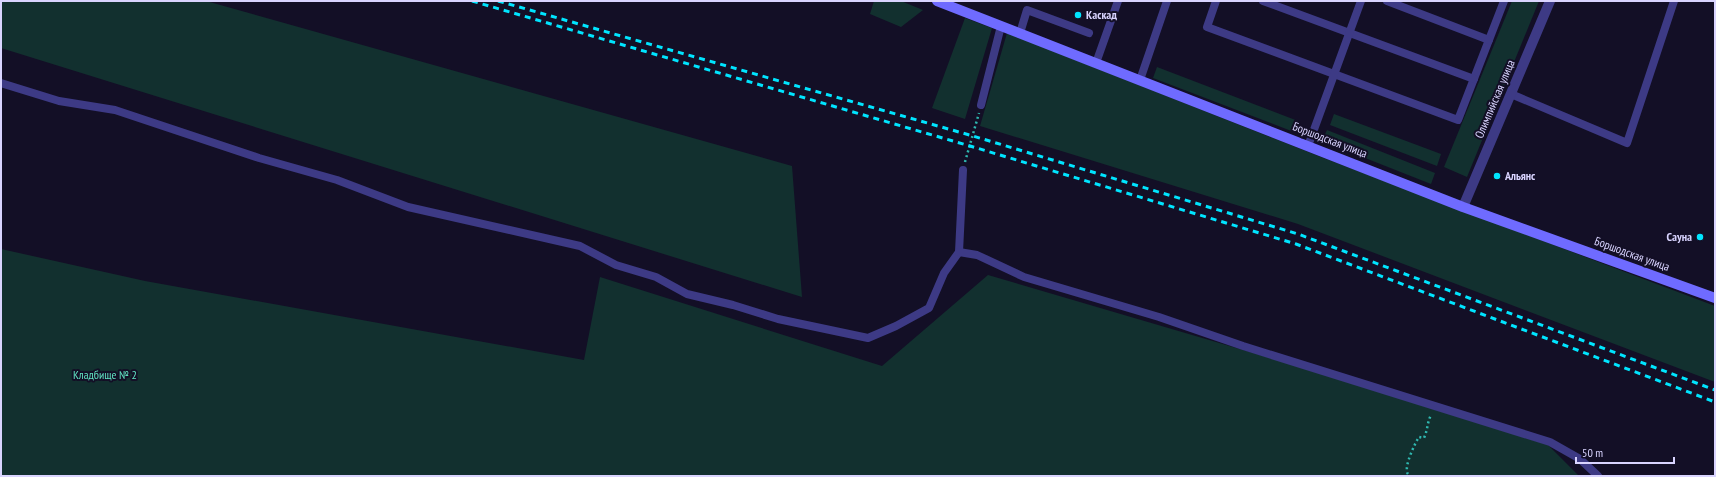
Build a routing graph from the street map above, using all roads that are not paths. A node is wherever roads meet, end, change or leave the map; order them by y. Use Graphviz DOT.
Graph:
graph roads {
  1 [pos="937,1"];
  2 [pos="1118,1"];
  3 [pos="1167,1"];
  4 [pos="1216,1"];
  5 [pos="1263,1"];
  6 [pos="1361,1"];
  7 [pos="1387,1"];
  8 [pos="1504,1"];
  9 [pos="1550,1"];
  10 [pos="1674,1"];
  11 [pos="1001,26"];
  12 [pos="1020,33"];
  13 [pos="1089,33"];
  14 [pos="1349,33"];
  15 [pos="1489,40"];
  16 [pos="1096,63"];
  17 [pos="1334,74"];
  18 [pos="1474,79"];
  19 [pos="1140,80"];
  20 [pos="1,83"];
  21 [pos="1511,94"];
  22 [pos="981,105"];
  23 [pos="1308,146"];
  24 [pos="963,170"];
  25 [pos="1463,206"];
  26 [pos="959,252"];
  27 [pos="1715,298"];
  28 [pos="1598,476"];
  1 -- 11 [label="street, Боршодская улица"];
  2 -- 16 [label="lane"];
  3 -- 19 [label="lane"];
  4 -- 17 [label="lane"];
  5 -- 14 [label="lane"];
  6 -- 14 [label="lane"];
  7 -- 15 [label="lane"];
  8 -- 15 [label="lane"];
  9 -- 21 [label="street, Олимпийская улица"];
  10 -- 21 [label="lane"];
  11 -- 12 [label="street, Боршодская улица"];
  11 -- 22 [label="lane"];
  12 -- 13 [label="lane"];
  12 -- 16 [label="street, Боршодская улица"];
  14 -- 17 [label="lane"];
  14 -- 18 [label="lane"];
  15 -- 18 [label="lane"];
  16 -- 19 [label="street, Боршодская улица"];
  17 -- 18 [label="lane"];
  17 -- 23 [label="lane"];
  19 -- 23 [label="street, Боршодская улица"];
  20 -- 26 [label="lane"];
  21 -- 25 [label="street, Олимпийская улица"];
  23 -- 25 [label="street, Боршодская улица"];
  24 -- 26 [label="lane"];
  25 -- 27 [label="street, Боршодская улица"];
  26 -- 28 [label="lane"];
}
